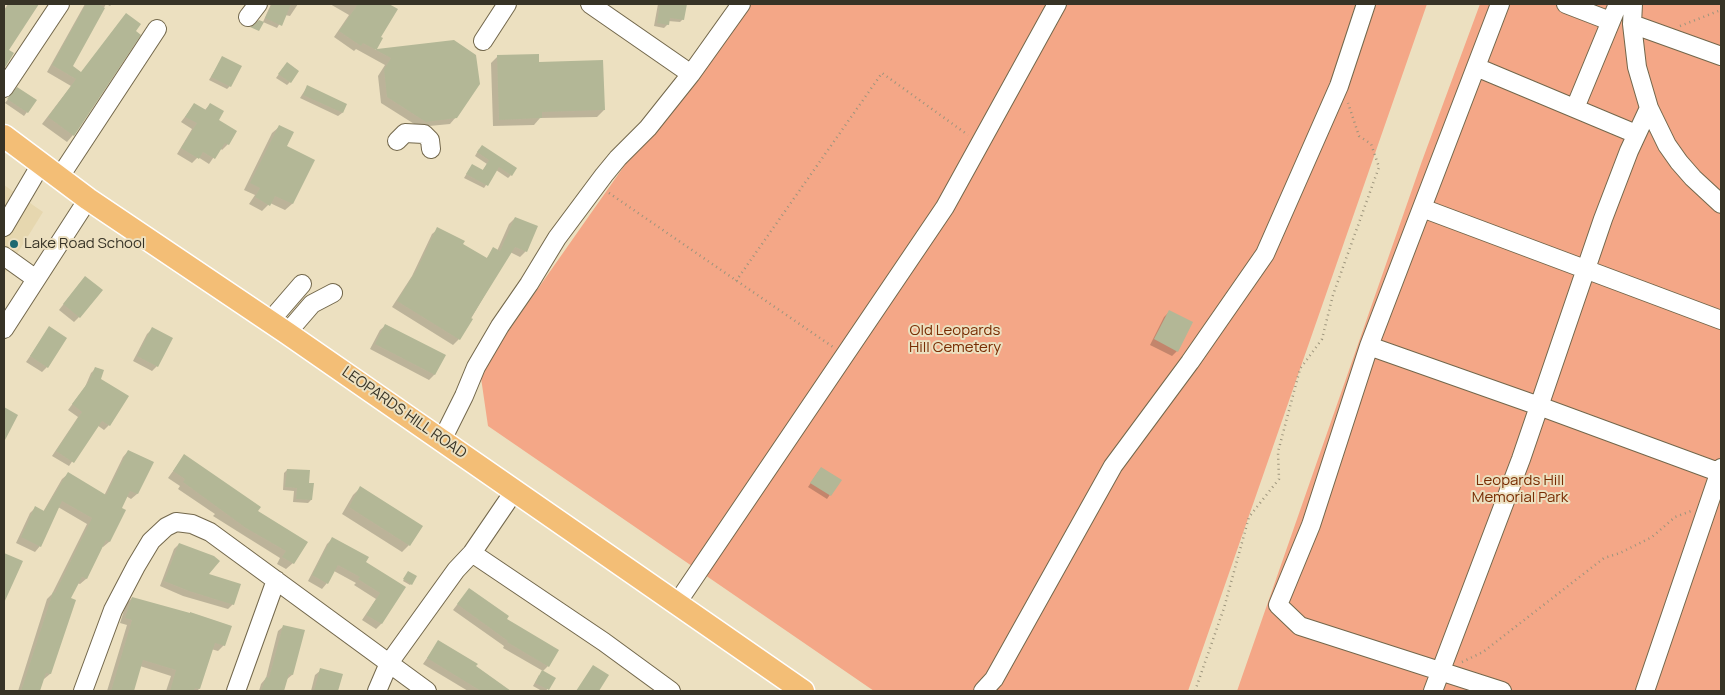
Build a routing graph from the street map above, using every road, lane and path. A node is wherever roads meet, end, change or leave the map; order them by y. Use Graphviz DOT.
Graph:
graph roads {
  1 [pos="60,4"];
  2 [pos="507,4"];
  3 [pos="590,4"];
  4 [pos="741,4"];
  5 [pos="1057,4"];
  6 [pos="1366,4"];
  7 [pos="1500,4"];
  8 [pos="1566,4"];
  9 [pos="1618,4"];
  10 [pos="1633,4"];
  11 [pos="1721,10"];
  12 [pos="1610,21"];
  13 [pos="1632,24"];
  14 [pos="157,29"];
  15 [pos="1657,34"];
  16 [pos="483,41"];
  17 [pos="1721,56"];
  18 [pos="1476,67"];
  19 [pos="691,74"];
  20 [pos="1339,86"];
  21 [pos="4,88"];
  22 [pos="1575,108"];
  23 [pos="1649,108"];
  24 [pos="1636,134"];
  25 [pos="4,136"];
  26 [pos="397,141"];
  27 [pos="980,144"];
  28 [pos="431,149"];
  29 [pos="50,171"];
  30 [pos="596,185"];
  31 [pos="88,199"];
  32 [pos="1721,204"];
  33 [pos="1422,208"];
  34 [pos="4,227"];
  35 [pos="4,256"];
  36 [pos="1586,269"];
  37 [pos="36,279"];
  38 [pos="736,281"];
  39 [pos="302,284"];
  40 [pos="333,293"];
  41 [pos="1721,320"];
  42 [pos="278,327"];
  43 [pos="4,329"];
  44 [pos="1369,346"];
  45 [pos="844,355"];
  46 [pos="1539,406"];
  47 [pos="442,440"];
  48 [pos="1721,471"];
  49 [pos="515,490"];
  50 [pos="1708,505"];
  51 [pos="472,553"];
  52 [pos="276,580"];
  53 [pos="677,603"];
  54 [pos="389,663"];
  55 [pos="1440,672"];
  56 [pos="83,691"];
  57 [pos="236,691"];
  58 [pos="377,691"];
  59 [pos="427,691"];
  60 [pos="671,691"];
  61 [pos="803,691"];
  62 [pos="983,691"];
  63 [pos="1194,691"];
  64 [pos="1433,691"];
  65 [pos="1502,691"];
  66 [pos="1645,691"];
  1 -- 21 [label="street"];
  2 -- 16 [label="street"];
  3 -- 19 [label="street"];
  4 -- 19 [label="street"];
  5 -- 27 [label="street"];
  6 -- 20 [label="street"];
  7 -- 18 [label="street"];
  8 -- 12 [label="street"];
  9 -- 12 [label="street"];
  10 -- 13 [label="street"];
  11 -- 15 [label="path"];
  12 -- 22 [label="street"];
  13 -- 15 [label="street"];
  13 -- 23 [label="street"];
  14 -- 29 [label="street"];
  15 -- 17 [label="street"];
  18 -- 22 [label="street"];
  18 -- 33 [label="street"];
  19 -- 30 [label="street"];
  20 -- 62 [label="street"];
  20 -- 63 [label="path"];
  22 -- 24 [label="street"];
  23 -- 24 [label="street"];
  23 -- 32 [label="street"];
  24 -- 36 [label="street"];
  25 -- 29 [label="main road, LEOPARDS HILL ROAD"];
  26 -- 28 [label="street"];
  27 -- 38 [label="path"];
  27 -- 45 [label="street"];
  29 -- 31 [label="main road, LEOPARDS HILL ROAD"];
  29 -- 34 [label="street"];
  30 -- 38 [label="path"];
  30 -- 47 [label="street"];
  31 -- 37 [label="street"];
  31 -- 42 [label="main road, LEOPARDS HILL ROAD"];
  33 -- 36 [label="street"];
  33 -- 44 [label="street"];
  35 -- 37 [label="street"];
  36 -- 41 [label="street"];
  36 -- 46 [label="street"];
  37 -- 43 [label="street"];
  38 -- 45 [label="path"];
  39 -- 42 [label="street"];
  40 -- 42 [label="street"];
  42 -- 47 [label="main road, LEOPARDS HILL ROAD"];
  44 -- 46 [label="street"];
  44 -- 55 [label="street"];
  45 -- 53 [label="street"];
  46 -- 48 [label="street"];
  46 -- 55 [label="street"];
  47 -- 49 [label="main road, LEOPARDS HILL ROAD"];
  48 -- 50 [label="street"];
  49 -- 51 [label="street"];
  49 -- 53 [label="main road, LEOPARDS HILL ROAD"];
  50 -- 55 [label="path"];
  50 -- 66 [label="street"];
  51 -- 54 [label="street"];
  51 -- 60 [label="street"];
  52 -- 54 [label="street"];
  52 -- 56 [label="street"];
  52 -- 57 [label="street"];
  53 -- 61 [label="main road, LEOPARDS HILL ROAD"];
  54 -- 58 [label="street"];
  54 -- 59 [label="street"];
  55 -- 64 [label="street"];
  55 -- 65 [label="street"];
}
